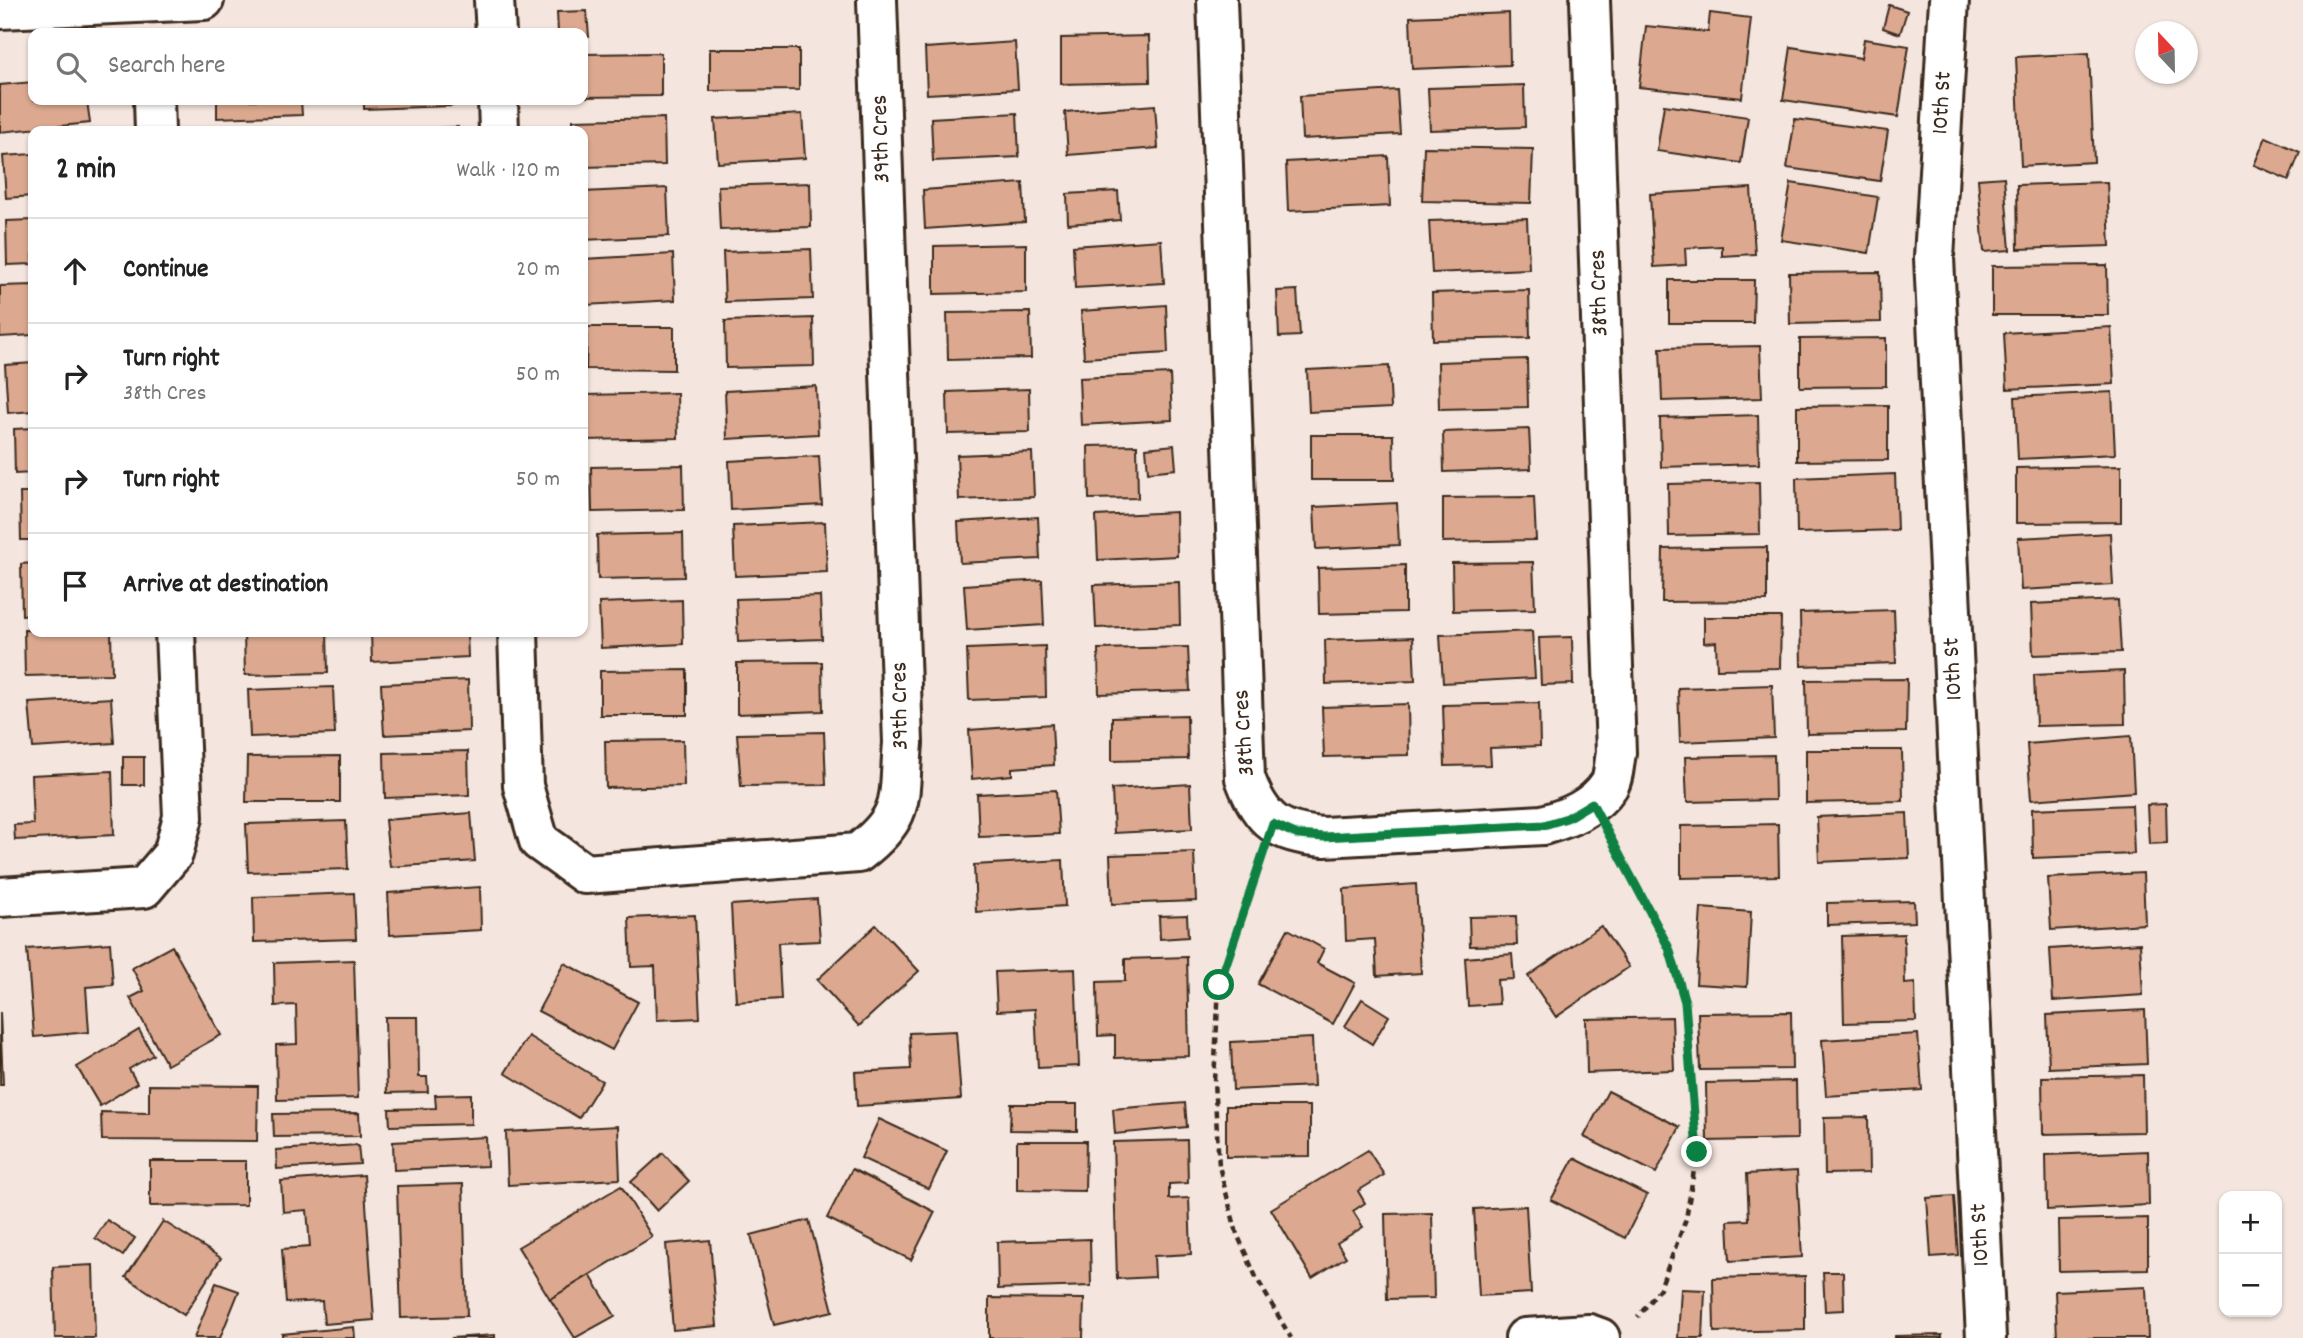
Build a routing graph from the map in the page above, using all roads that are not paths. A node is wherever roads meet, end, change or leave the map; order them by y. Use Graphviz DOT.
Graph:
graph roads {
  1 [pos="204,0"];
  2 [pos="494,0"];
  3 [pos="877,0"];
  4 [pos="1217,0"];
  5 [pos="1590,0"];
  6 [pos="1949,0"];
  7 [pos="0,9"];
  8 [pos="150,18"];
  9 [pos="496,28"];
  10 [pos="154,105"];
  11 [pos="498,105"];
  12 [pos="155,126"];
  13 [pos="499,126"];
  14 [pos="175,637"];
  15 [pos="518,637"];
  16 [pos="0,897"];
  17 [pos="1615,1333"];
  18 [pos="1525,1338"];
  19 [pos="1986,1338"];
  1 -- 8 [label="street"];
  2 -- 9 [label="street"];
  3 -- 15 [label="street, 39th Cres"];
  4 -- 5 [label="street, 38th Cres"];
  6 -- 19 [label="street, 10th St"];
  7 -- 8 [label="street"];
  10 -- 12 [label="street"];
  11 -- 13 [label="street"];
  14 -- 16 [label="street"];
  17 -- 18 [label="street"];
}
